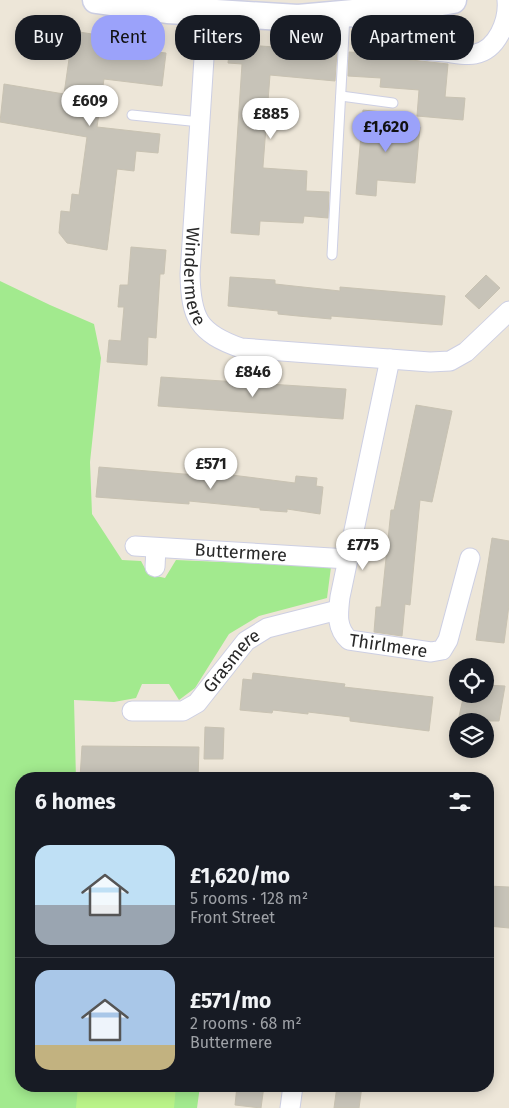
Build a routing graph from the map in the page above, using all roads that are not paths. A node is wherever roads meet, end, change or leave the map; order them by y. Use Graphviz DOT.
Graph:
graph roads {
  1 [pos="96,0"];
  2 [pos="453,0"];
  3 [pos="507,0"];
  4 [pos="208,6"];
  5 [pos="351,13"];
  6 [pos="341,96"];
  7 [pos="393,103"];
  8 [pos="132,115"];
  9 [pos="200,122"];
  10 [pos="332,255"];
  11 [pos="509,311"];
  12 [pos="390,359"];
  13 [pos="135,546"];
  14 [pos="156,548"];
  15 [pos="470,558"];
  16 [pos="348,559"];
  17 [pos="155,567"];
  18 [pos="338,610"];
  19 [pos="132,711"];
  20 [pos="292,1092"];
  21 [pos="290,1108"];
  1 -- 4 [label="street"];
  2 -- 5 [label="street"];
  3 -- 5 [label="street"];
  4 -- 5 [label="street"];
  4 -- 9 [label="street, Windermere"];
  5 -- 6 [label="lane"];
  6 -- 7 [label="lane"];
  6 -- 10 [label="lane"];
  8 -- 9 [label="lane"];
  9 -- 12 [label="street, Windermere"];
  11 -- 12 [label="street, Windermere"];
  12 -- 16 [label="street, Thirlmere"];
  13 -- 14 [label="street, Buttermere"];
  14 -- 16 [label="street, Buttermere"];
  14 -- 17 [label="street"];
  15 -- 18 [label="street, Thirlmere"];
  16 -- 18 [label="street, Thirlmere"];
  18 -- 19 [label="street, Grasmere"];
  20 -- 21 [label="street"];
}
